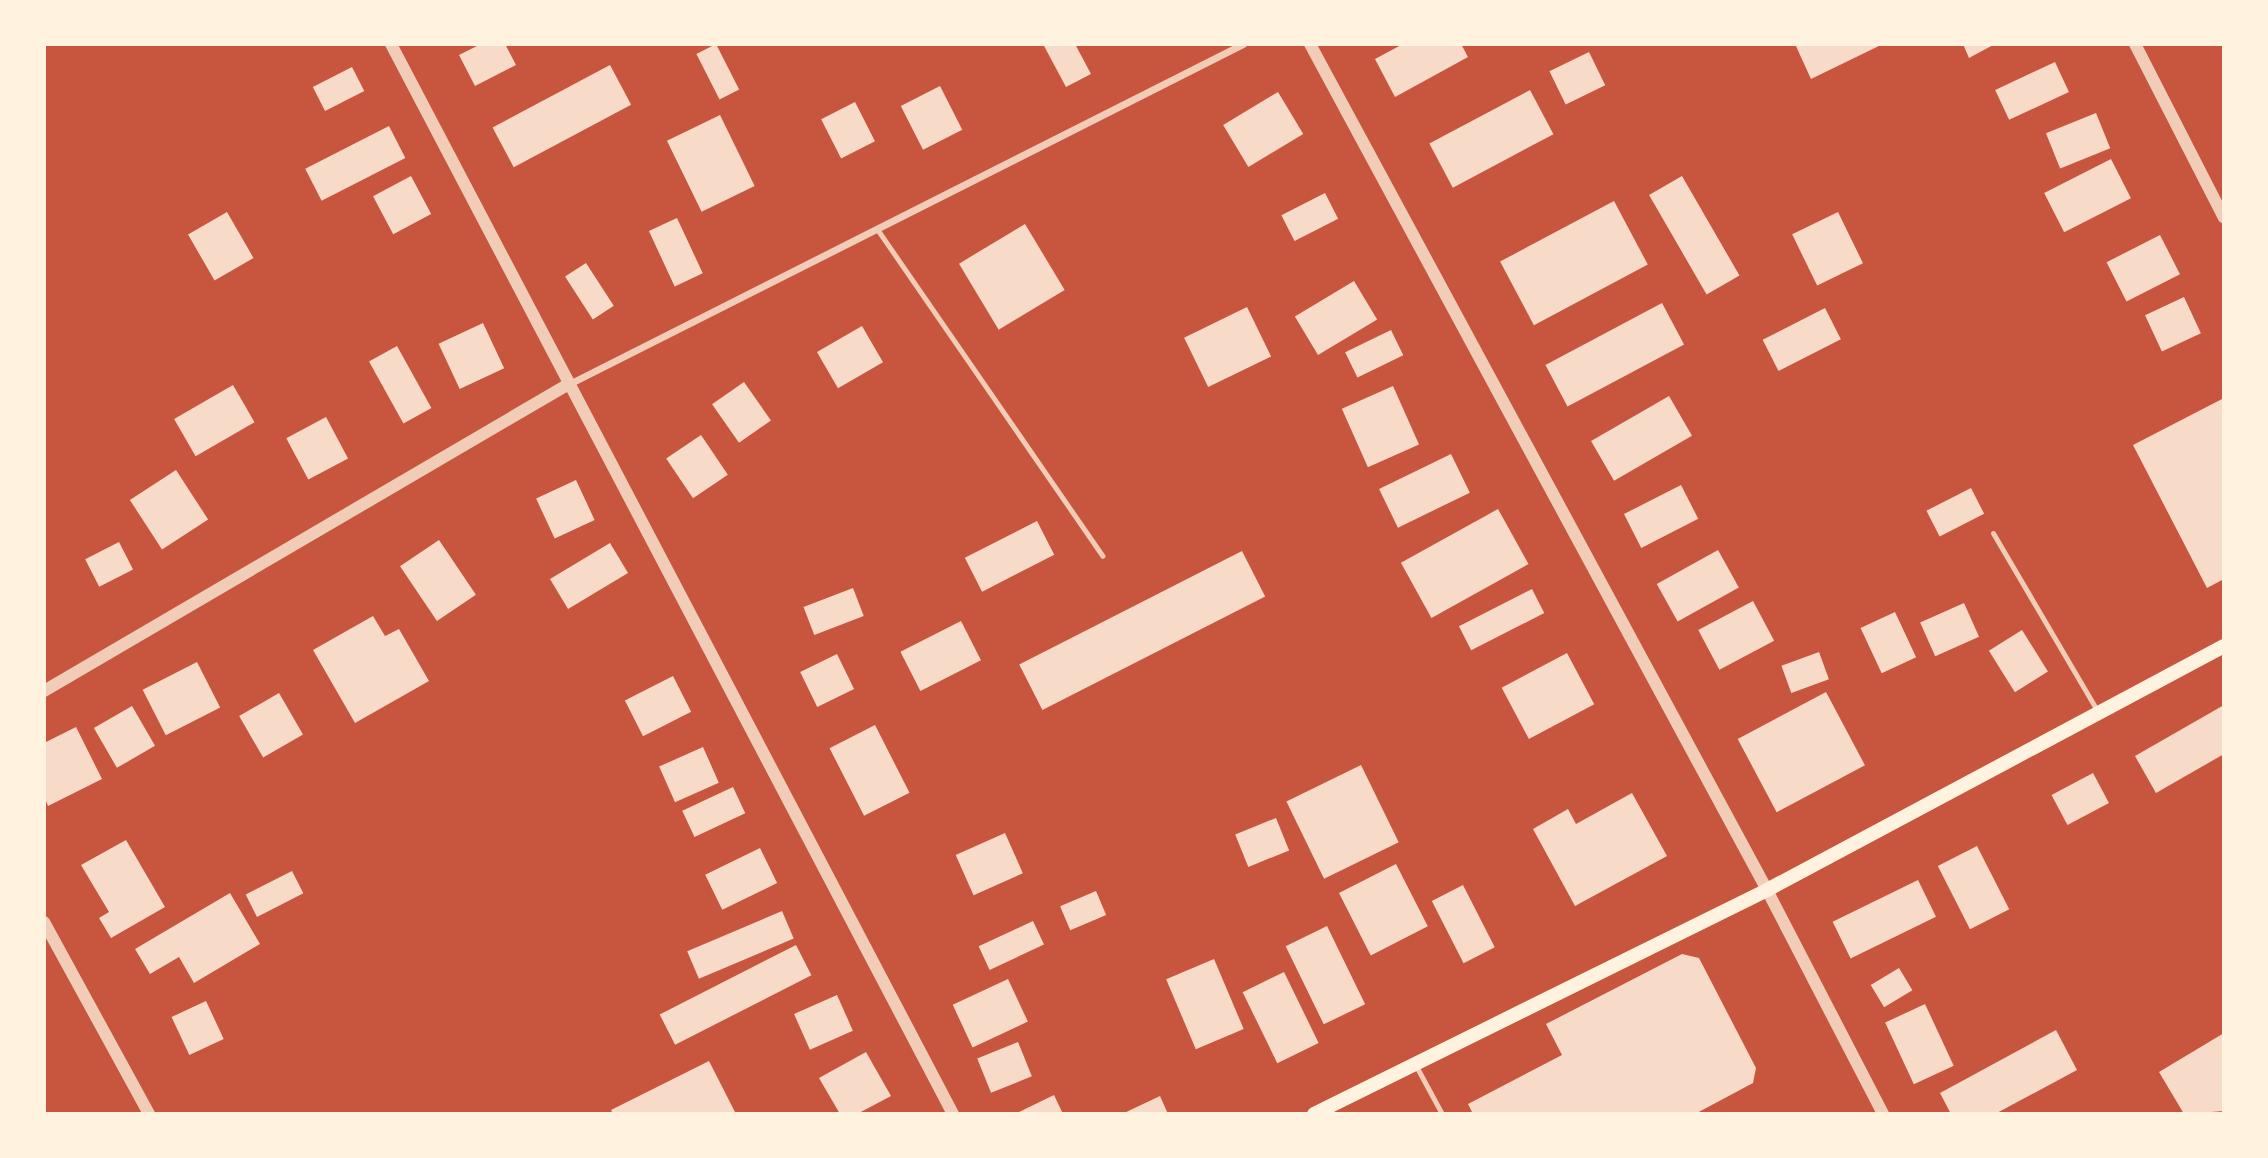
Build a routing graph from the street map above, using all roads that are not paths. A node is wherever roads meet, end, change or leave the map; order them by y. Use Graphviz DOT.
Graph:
graph roads {
  1 [pos="391,44"];
  2 [pos="1243,44"];
  3 [pos="1310,44"];
  4 [pos="2134,44"];
  5 [pos="2224,218"];
  6 [pos="877,229"];
  7 [pos="567,385"];
  8 [pos="1993,533"];
  9 [pos="1103,556"];
  10 [pos="2224,646"];
  11 [pos="44,691"];
  12 [pos="2099,713"];
  13 [pos="1767,890"];
  14 [pos="44,922"];
  15 [pos="1415,1064"];
  16 [pos="149,1114"];
  17 [pos="953,1114"];
  18 [pos="1314,1114"];
  19 [pos="1443,1114"];
  20 [pos="1883,1114"];
  1 -- 7 [label="street"];
  2 -- 6 [label="street"];
  3 -- 13 [label="street"];
  4 -- 5 [label="street"];
  6 -- 7 [label="street"];
  6 -- 9 [label="lane"];
  7 -- 11 [label="street"];
  7 -- 17 [label="street"];
  8 -- 12 [label="lane"];
  10 -- 12 [label="main road"];
  12 -- 13 [label="main road"];
  13 -- 15 [label="main road"];
  13 -- 20 [label="street"];
  14 -- 16 [label="street"];
  15 -- 18 [label="main road"];
  15 -- 19 [label="lane"];
}
